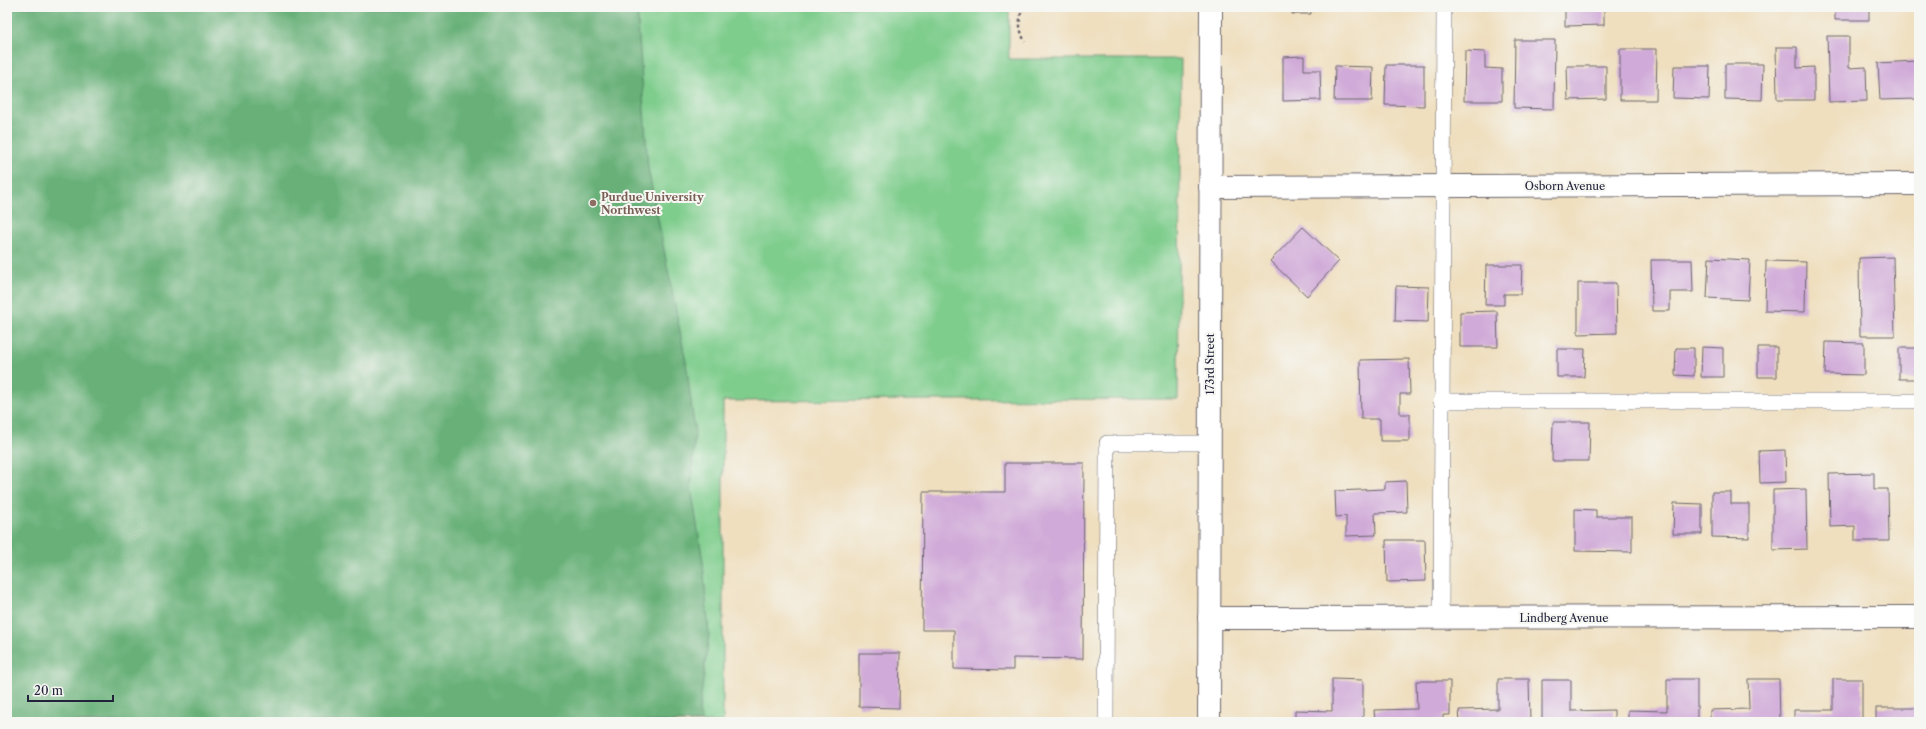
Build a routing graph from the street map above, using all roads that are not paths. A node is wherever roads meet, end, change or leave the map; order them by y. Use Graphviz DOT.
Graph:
graph roads {
  1 [pos="1211,7"];
  2 [pos="1444,7"];
  3 [pos="1919,184"];
  4 [pos="1442,186"];
  5 [pos="1210,188"];
  6 [pos="1442,401"];
  7 [pos="1919,401"];
  8 [pos="1209,443"];
  9 [pos="1919,617"];
  10 [pos="1209,618"];
  11 [pos="1441,618"];
  12 [pos="1106,722"];
  13 [pos="1209,722"];
  1 -- 5 [label="street, 173rd Street"];
  2 -- 4 [label="lane"];
  3 -- 4 [label="street, Osborn Avenue"];
  4 -- 5 [label="street, Osborn Avenue"];
  4 -- 6 [label="lane"];
  5 -- 8 [label="street, 173rd Street"];
  6 -- 7 [label="lane"];
  6 -- 11 [label="lane"];
  8 -- 10 [label="street, 173rd Street"];
  8 -- 12 [label="lane"];
  9 -- 11 [label="street, Lindberg Avenue"];
  10 -- 11 [label="street, Lindberg Avenue"];
  10 -- 13 [label="street, 173rd Street"];
}
